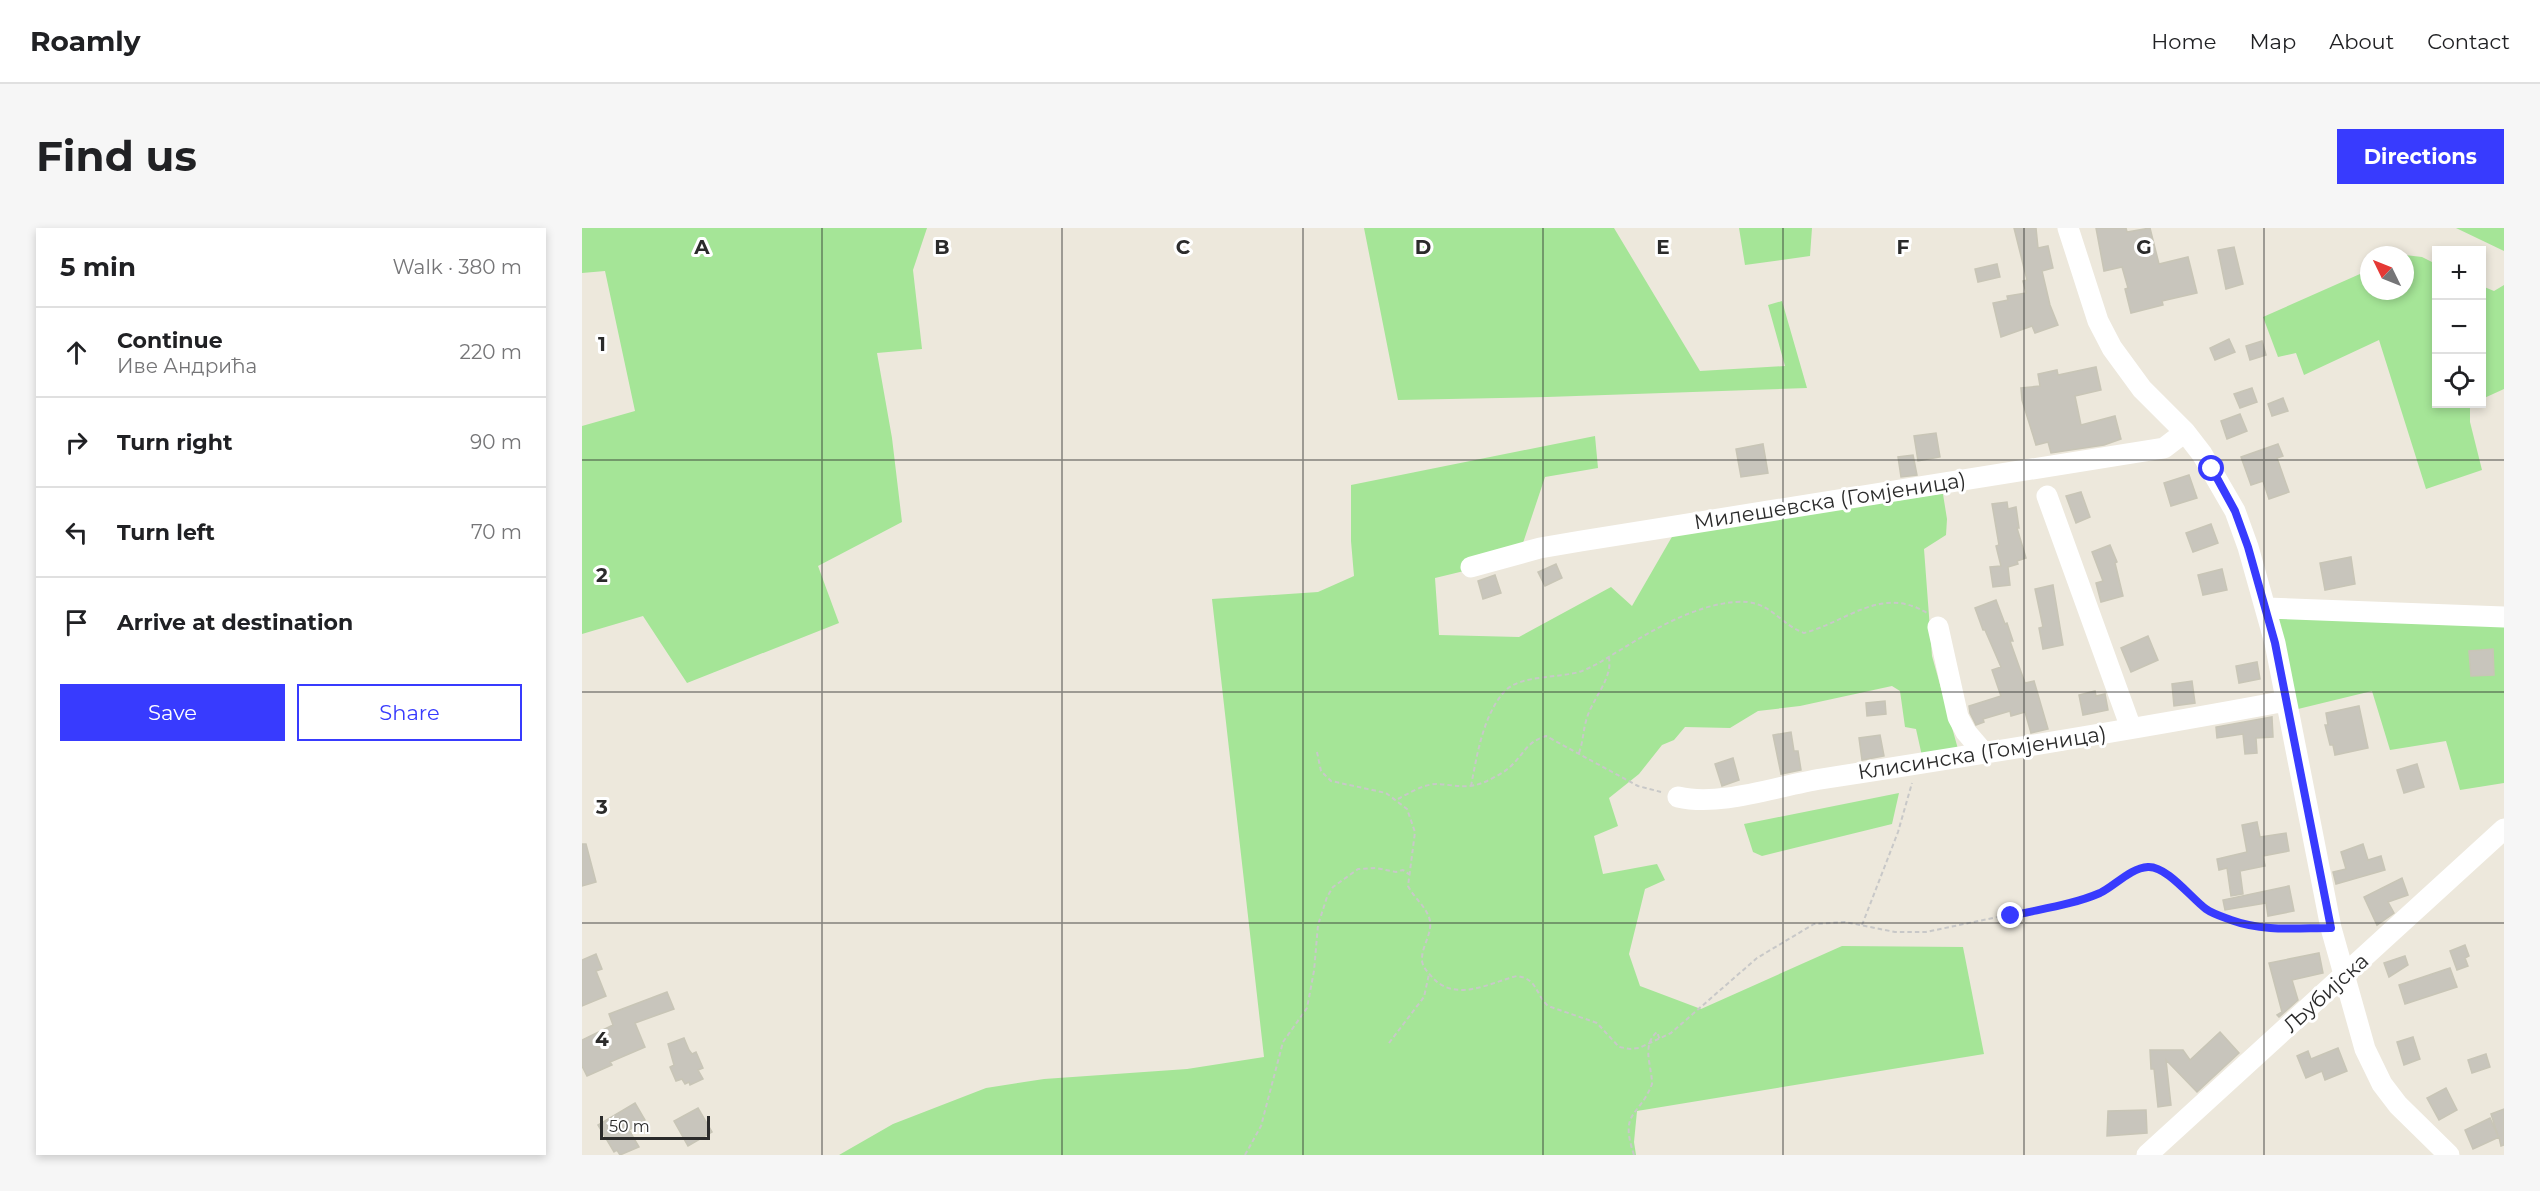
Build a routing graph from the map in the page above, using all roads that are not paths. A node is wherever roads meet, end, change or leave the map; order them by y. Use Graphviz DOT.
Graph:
graph roads {
  1 [pos="2068,228"];
  2 [pos="2185,432"];
  3 [pos="2047,496"];
  4 [pos="1471,567"];
  5 [pos="2266,608"];
  6 [pos="2504,617"];
  7 [pos="1938,627"];
  8 [pos="2286,701"];
  9 [pos="2131,728"];
  10 [pos="1984,753"];
  11 [pos="1678,797"];
  12 [pos="2504,829"];
  13 [pos="2345,976"];
  14 [pos="2147,1155"];
  15 [pos="2449,1155"];
  1 -- 2 [label="street"];
  2 -- 4 [label="street, Милешевска (Гомјеница)"];
  2 -- 5 [label="street"];
  3 -- 9 [label="street"];
  5 -- 6 [label="street"];
  5 -- 8 [label="street"];
  7 -- 10 [label="street"];
  8 -- 9 [label="street, Клисинска (Гомјеница)"];
  8 -- 13 [label="street"];
  9 -- 10 [label="street, Клисинска (Гомјеница)"];
  10 -- 11 [label="street, Клисинска (Гомјеница)"];
  12 -- 13 [label="street, Љубијска"];
  13 -- 14 [label="street, Љубијска"];
  13 -- 15 [label="street"];
}
